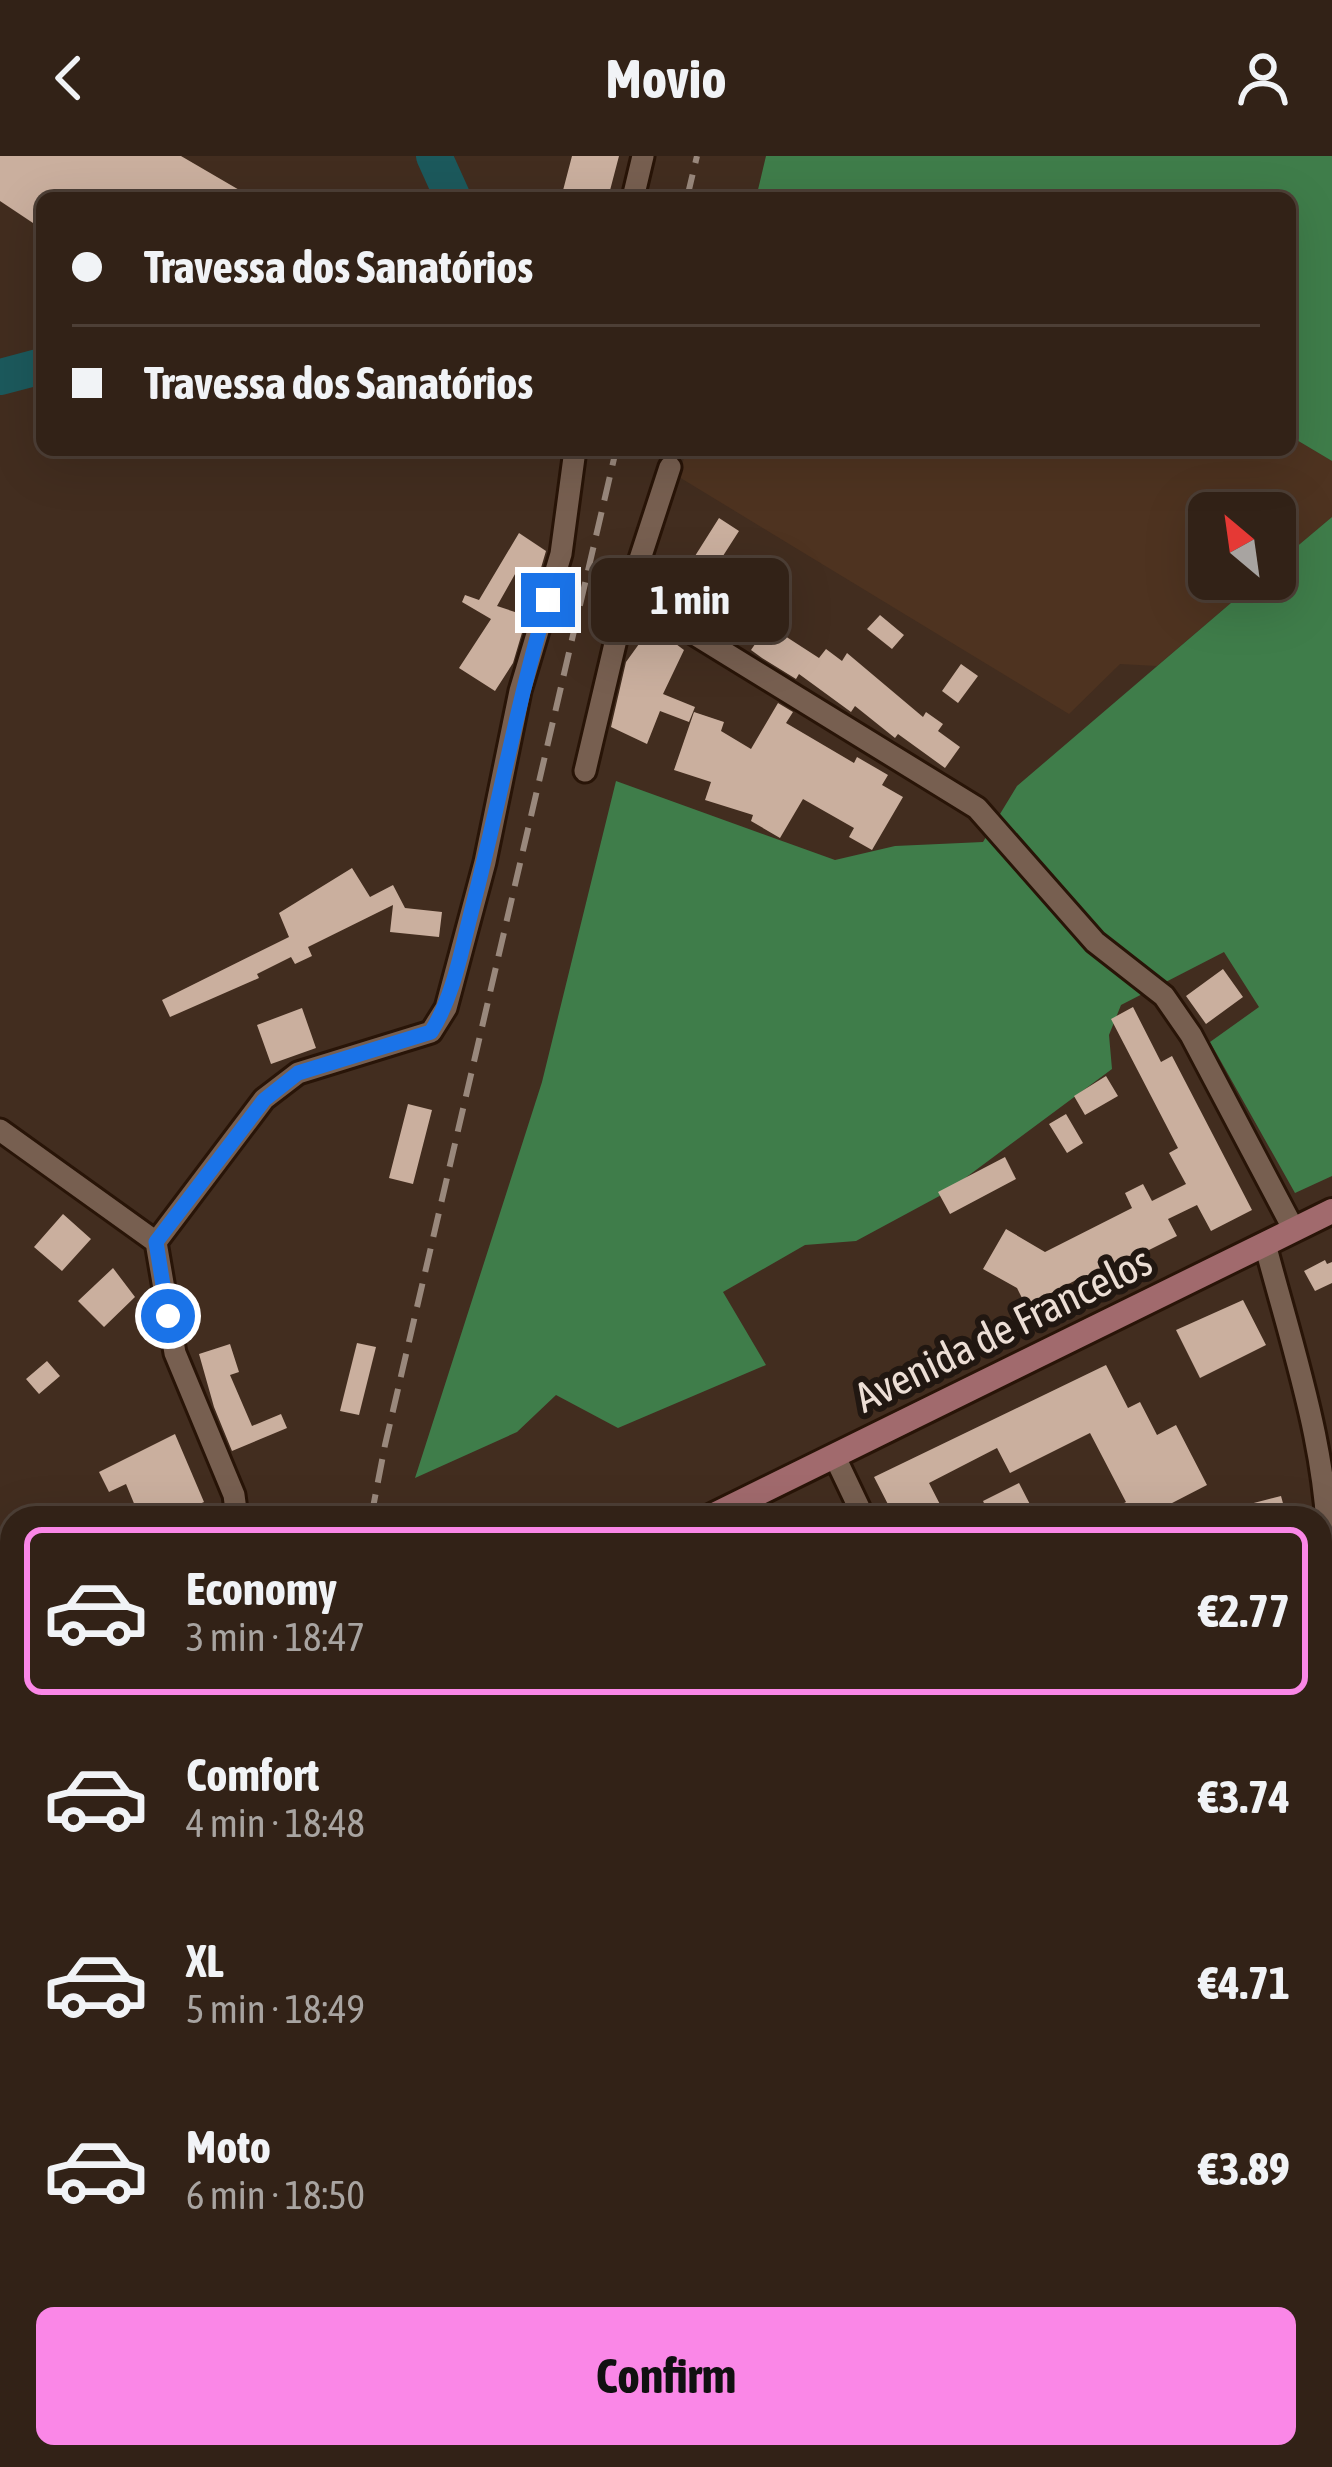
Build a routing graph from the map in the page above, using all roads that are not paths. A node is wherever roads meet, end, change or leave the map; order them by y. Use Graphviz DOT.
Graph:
graph roads {
  1 [pos="643,156"];
  2 [pos="634,192"];
  3 [pos="574,456"];
  4 [pos="670,467"];
  5 [pos="631,595"];
  6 [pos="586,770"];
  7 [pos="0,1130"];
  8 [pos="1332,1211"];
  9 [pos="1294,1230"];
  10 [pos="156,1242"];
  11 [pos="1265,1244"];
  12 [pos="834,1455"];
  13 [pos="235,1506"];
  14 [pos="732,1506"];
  15 [pos="858,1506"];
  16 [pos="1326,1506"];
  1 -- 2 [label="street"];
  3 -- 10 [label="street"];
  4 -- 5 [label="street"];
  5 -- 6 [label="street"];
  5 -- 9 [label="street"];
  7 -- 10 [label="street"];
  8 -- 9 [label="main road, Avenida de Francelos"];
  9 -- 11 [label="main road, Avenida de Francelos"];
  10 -- 13 [label="street"];
  11 -- 12 [label="main road, Avenida de Francelos"];
  11 -- 16 [label="street"];
  12 -- 14 [label="main road, Avenida de Francelos"];
  12 -- 15 [label="street"];
}
